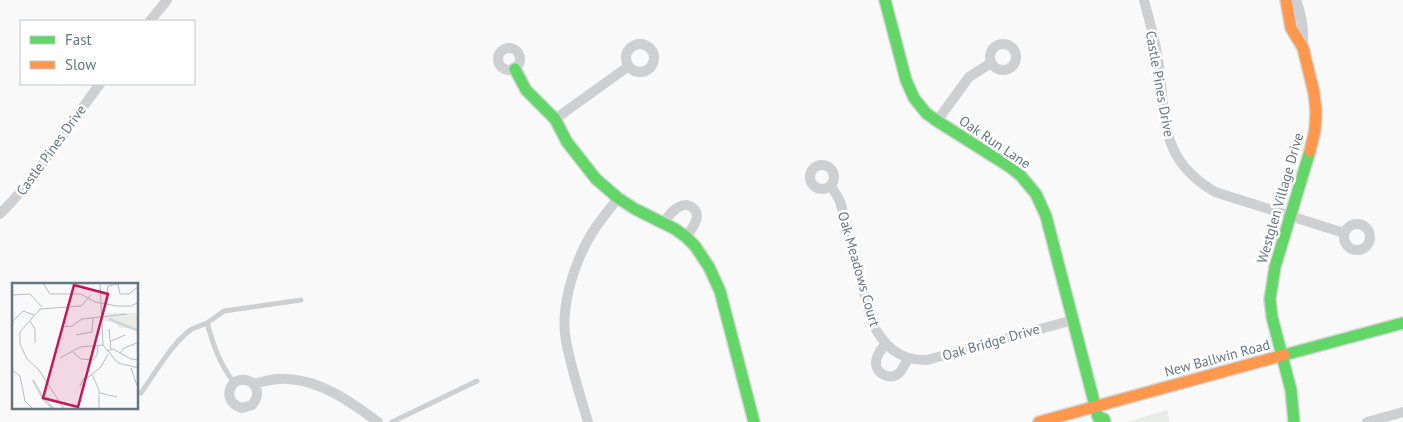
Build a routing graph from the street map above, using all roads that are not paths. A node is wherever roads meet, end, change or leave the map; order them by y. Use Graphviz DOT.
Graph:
graph roads {
  1 [pos="167,0"];
  2 [pos="885,0"];
  3 [pos="1144,0"];
  4 [pos="1286,0"];
  5 [pos="1296,0"];
  6 [pos="151,20"];
  7 [pos="1303,48"];
  8 [pos="991,63"];
  9 [pos="629,66"];
  10 [pos="515,68"];
  11 [pos="99,85"];
  12 [pos="555,119"];
  13 [pos="936,121"];
  14 [pos="831,186"];
  15 [pos="618,198"];
  16 [pos="0,214"];
  17 [pos="1290,215"];
  18 [pos="663,223"];
  19 [pos="1344,233"];
  20 [pos="686,237"];
  21 [pos="301,300"];
  22 [pos="1073,320"];
  23 [pos="207,323"];
  24 [pos="1403,323"];
  25 [pos="888,346"];
  26 [pos="1282,356"];
  27 [pos="908,359"];
  28 [pos="477,381"];
  29 [pos="234,382"];
  30 [pos="254,384"];
  31 [pos="141,393"];
  32 [pos="1403,412"];
  33 [pos="1098,417"];
  34 [pos="378,422"];
  35 [pos="392,422"];
  36 [pos="588,422"];
  37 [pos="754,422"];
  38 [pos="1039,422"];
  39 [pos="1294,422"];
  40 [pos="1367,422"];
  1 -- 6 [label="street"];
  2 -- 13 [label="street, Oak Run Lane"];
  3 -- 17 [label="street, Castle Pines Drive"];
  4 -- 7 [label="street, Westglen Village Drive"];
  5 -- 7 [label="street, Westglen Village Drive"];
  7 -- 17 [label="street, Westglen Village Drive"];
  8 -- 13 [label="street"];
  9 -- 12 [label="street"];
  10 -- 12 [label="street"];
  11 -- 16 [label="street, Castle Pines Drive"];
  12 -- 15 [label="street"];
  13 -- 22 [label="street, Oak Run Lane"];
  14 -- 25 [label="street, Oak Meadows Court"];
  15 -- 18 [label="street"];
  15 -- 36 [label="street"];
  17 -- 19 [label="street, Castle Pines Drive"];
  17 -- 26 [label="street, Westglen Village Drive"];
  18 -- 20 [label="street"];
  18 -- 20 [label="street"];
  20 -- 37 [label="street"];
  21 -- 23 [label="lane"];
  22 -- 27 [label="street, Oak Bridge Drive"];
  22 -- 33 [label="street, Oak Run Lane"];
  23 -- 29 [label="lane"];
  23 -- 31 [label="lane"];
  24 -- 26 [label="street, New Ballwin Road"];
  25 -- 27 [label="street"];
  25 -- 27 [label="street"];
  26 -- 33 [label="street, New Ballwin Road"];
  26 -- 39 [label="street, Westglen Village Drive"];
  28 -- 35 [label="lane"];
  29 -- 30 [label="street"];
  29 -- 30 [label="street"];
  30 -- 34 [label="street"];
  32 -- 40 [label="street"];
  33 -- 38 [label="street, New Ballwin Road"];
}
